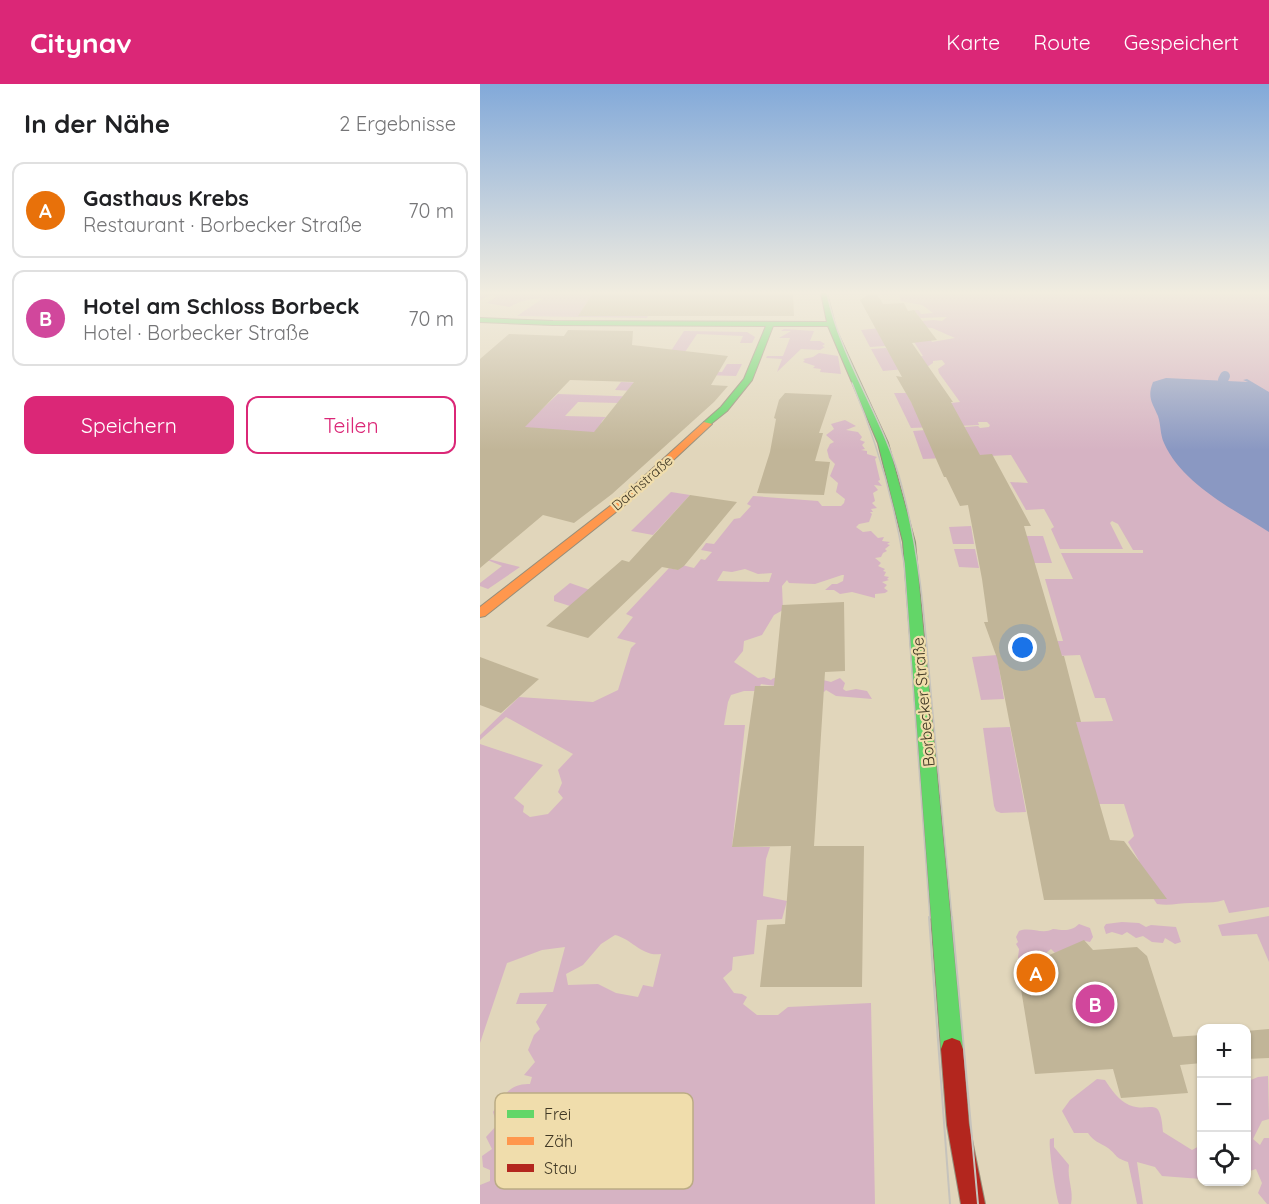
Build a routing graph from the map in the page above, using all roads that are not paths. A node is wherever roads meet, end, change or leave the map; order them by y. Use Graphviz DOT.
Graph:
graph roads {
  1 [pos="762,345"];
  2 [pos="840,345"];
  3 [pos="480,613"];
  4 [pos="958,1125"];
  5 [pos="954,1170"];
  6 [pos="973,1204"];
  1 -- 3 [label="street, Dachstraße"];
  2 -- 4 [label="street, Borbecker Straße"];
  4 -- 5 [label="street, Borbecker Straße"];
  4 -- 6 [label="street, Borbecker Straße"];
}
